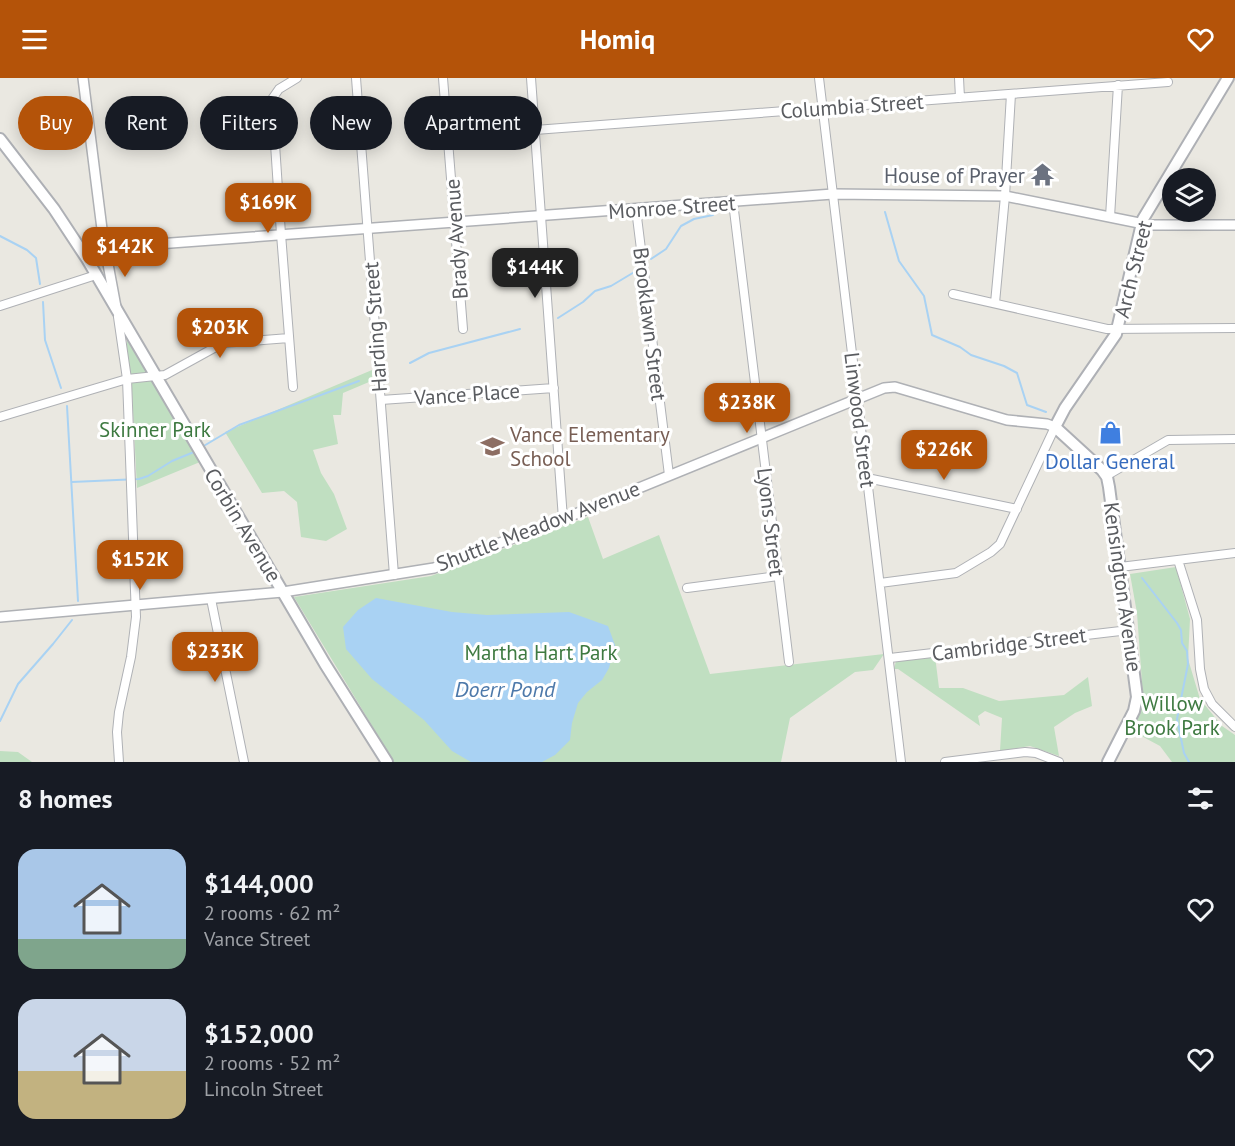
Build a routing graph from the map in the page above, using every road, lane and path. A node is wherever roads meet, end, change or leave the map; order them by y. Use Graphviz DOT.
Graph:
graph roads {
  1 [pos="83,78"];
  2 [pos="297,78"];
  3 [pos="356,78"];
  4 [pos="443,78"];
  5 [pos="531,78"];
  6 [pos="819,78"];
  7 [pos="959,78"];
  8 [pos="1228,78"];
  9 [pos="1168,82"];
  10 [pos="1118,85"];
  11 [pos="1011,94"];
  12 [pos="532,96"];
  13 [pos="960,98"];
  14 [pos="823,108"];
  15 [pos="542,129"];
  16 [pos="0,139"];
  17 [pos="537,150"];
  18 [pos="833,194"];
  19 [pos="1005,196"];
  20 [pos="733,202"];
  21 [pos="636,209"];
  22 [pos="542,217"];
  23 [pos="1110,217"];
  24 [pos="455,223"];
  25 [pos="1141,223"];
  26 [pos="1235,225"];
  27 [pos="368,229"];
  28 [pos="280,234"];
  29 [pos="107,248"];
  30 [pos="87,259"];
  31 [pos="96,275"];
  32 [pos="953,294"];
  33 [pos="995,303"];
  34 [pos="0,306"];
  35 [pos="117,312"];
  36 [pos="1235,328"];
  37 [pos="463,329"];
  38 [pos="1117,330"];
  39 [pos="289,338"];
  40 [pos="155,376"];
  41 [pos="127,380"];
  42 [pos="293,387"];
  43 [pos="554,388"];
  44 [pos="857,398"];
  45 [pos="381,400"];
  46 [pos="0,417"];
  47 [pos="1055,427"];
  48 [pos="760,439"];
  49 [pos="1235,439"];
  50 [pos="669,475"];
  51 [pos="1106,476"];
  52 [pos="867,478"];
  53 [pos="1017,509"];
  54 [pos="563,519"];
  55 [pos="1235,553"];
  56 [pos="1178,560"];
  57 [pos="1120,567"];
  58 [pos="394,575"];
  59 [pos="778,576"];
  60 [pos="880,583"];
  61 [pos="687,588"];
  62 [pos="283,592"];
  63 [pos="211,599"];
  64 [pos="135,605"];
  65 [pos="0,617"];
  66 [pos="1129,630"];
  67 [pos="890,658"];
  68 [pos="789,662"];
  69 [pos="1235,714"];
  70 [pos="1227,719"];
  71 [pos="1235,726"];
  72 [pos="119,762"];
  73 [pos="244,762"];
  74 [pos="387,762"];
  75 [pos="902,762"];
  76 [pos="945,762"];
  77 [pos="1059,762"];
  78 [pos="1108,762"];
  1 -- 29 [label="street"];
  2 -- 28 [label="street"];
  3 -- 27 [label="street, Harding Street"];
  4 -- 24 [label="street, Brady Avenue"];
  5 -- 12 [label="street"];
  6 -- 14 [label="street, Linwood Street"];
  7 -- 13 [label="street"];
  8 -- 25 [label="main road, Arch Street"];
  9 -- 10 [label="street, Columbia Street"];
  10 -- 11 [label="street, Columbia Street"];
  10 -- 23 [label="street"];
  11 -- 13 [label="street, Columbia Street"];
  11 -- 19 [label="street"];
  13 -- 14 [label="street, Columbia Street"];
  14 -- 15 [label="street, Columbia Street"];
  14 -- 18 [label="street, Linwood Street"];
  16 -- 30 [label="main road, Corbin Avenue"];
  17 -- 22 [label="street"];
  18 -- 19 [label="street, Monroe Street"];
  18 -- 20 [label="street, Monroe Street"];
  18 -- 44 [label="street, Linwood Street"];
  19 -- 23 [label="street, Monroe Street"];
  19 -- 33 [label="street"];
  20 -- 21 [label="street, Monroe Street"];
  20 -- 48 [label="street, Lyons Street"];
  21 -- 22 [label="street, Monroe Street"];
  21 -- 50 [label="street, Brooklawn Street"];
  22 -- 24 [label="street, Monroe Street"];
  22 -- 43 [label="street"];
  23 -- 25 [label="street, Monroe Street"];
  24 -- 27 [label="street, Monroe Street"];
  24 -- 37 [label="street, Brady Avenue"];
  25 -- 26 [label="street, Monroe Street"];
  25 -- 38 [label="main road, Arch Street"];
  27 -- 28 [label="street, Monroe Street"];
  27 -- 45 [label="street, Harding Street"];
  28 -- 29 [label="street, Monroe Street"];
  28 -- 39 [label="street"];
  29 -- 30 [label="street, Monroe Street"];
  29 -- 35 [label="street"];
  30 -- 31 [label="main road, Corbin Avenue"];
  31 -- 34 [label="street"];
  31 -- 35 [label="main road, Corbin Avenue"];
  32 -- 33 [label="street"];
  33 -- 38 [label="street"];
  35 -- 40 [label="main road, Corbin Avenue"];
  35 -- 41 [label="street"];
  36 -- 38 [label="street"];
  38 -- 47 [label="main road, Arch Street"];
  39 -- 40 [label="street"];
  39 -- 42 [label="street"];
  40 -- 41 [label="street"];
  40 -- 62 [label="main road, Corbin Avenue"];
  41 -- 46 [label="street"];
  41 -- 64 [label="street"];
  43 -- 45 [label="street, Vance Place"];
  43 -- 54 [label="street"];
  44 -- 47 [label="street, Shuttle Meadow Avenue"];
  44 -- 48 [label="street, Shuttle Meadow Avenue"];
  44 -- 52 [label="street, Linwood Street"];
  45 -- 58 [label="street, Harding Street"];
  47 -- 51 [label="main road, Kensington Avenue"];
  47 -- 53 [label="street"];
  48 -- 50 [label="street, Shuttle Meadow Avenue"];
  48 -- 59 [label="street, Lyons Street"];
  49 -- 51 [label="street"];
  50 -- 54 [label="street, Shuttle Meadow Avenue"];
  51 -- 57 [label="main road, Kensington Avenue"];
  52 -- 53 [label="street"];
  52 -- 60 [label="street, Linwood Street"];
  53 -- 60 [label="street"];
  54 -- 58 [label="street, Shuttle Meadow Avenue"];
  55 -- 56 [label="street"];
  56 -- 57 [label="street"];
  56 -- 70 [label="street"];
  57 -- 66 [label="main road, Kensington Avenue"];
  58 -- 62 [label="street, Shuttle Meadow Avenue"];
  59 -- 61 [label="street"];
  59 -- 68 [label="street, Lyons Street"];
  60 -- 67 [label="street, Linwood Street"];
  62 -- 63 [label="street, Shuttle Meadow Avenue"];
  62 -- 74 [label="main road, Corbin Avenue"];
  63 -- 64 [label="street, Shuttle Meadow Avenue"];
  63 -- 73 [label="street"];
  64 -- 65 [label="street, Shuttle Meadow Avenue"];
  64 -- 72 [label="street"];
  66 -- 67 [label="street, Cambridge Street"];
  66 -- 78 [label="main road, Kensington Avenue"];
  67 -- 75 [label="street, Linwood Street"];
  69 -- 70 [label="street"];
  70 -- 71 [label="street"];
  76 -- 77 [label="street"];
}
